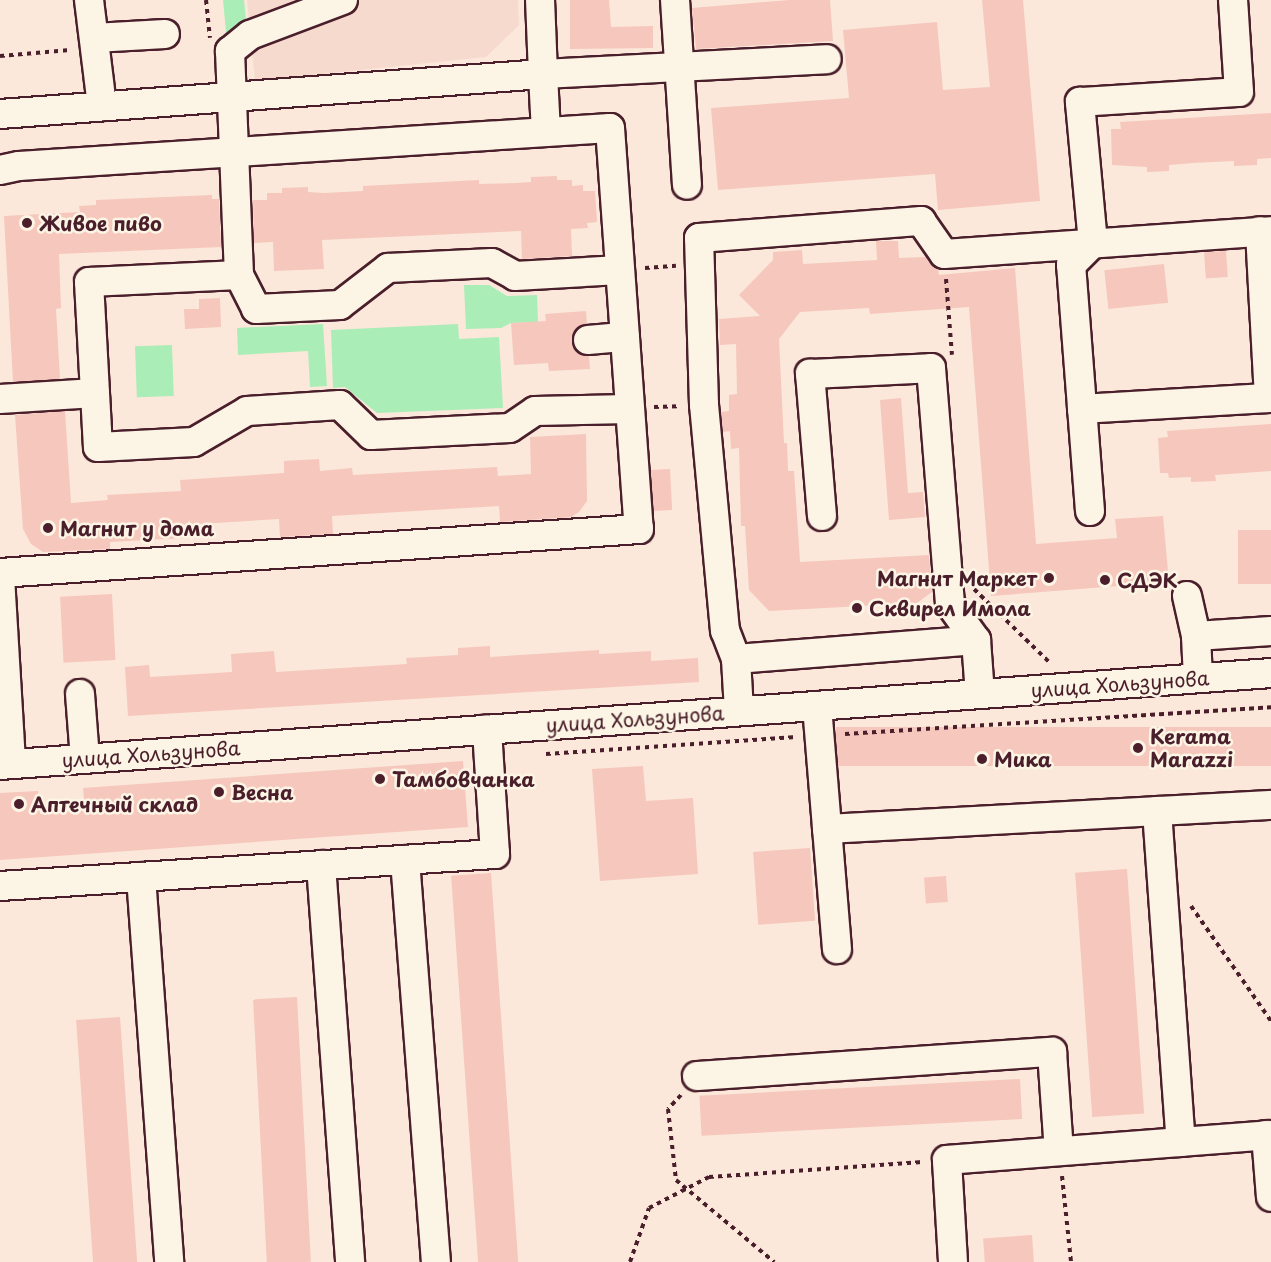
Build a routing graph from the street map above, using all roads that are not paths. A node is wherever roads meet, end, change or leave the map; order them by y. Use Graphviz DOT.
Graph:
graph roads {
  1 [pos="89,0"];
  2 [pos="540,0"];
  3 [pos="675,0"];
  4 [pos="1233,0"];
  5 [pos="331,2"];
  6 [pos="277,12"];
  7 [pos="165,34"];
  8 [pos="94,43"];
  9 [pos="826,59"];
  10 [pos="679,67"];
  11 [pos="543,74"];
  12 [pos="232,96"];
  13 [pos="102,106"];
  14 [pos="0,114"];
  15 [pos="546,132"];
  16 [pos="234,152"];
  17 [pos="0,170"];
  18 [pos="687,185"];
  19 [pos="1266,231"];
  20 [pos="1093,243"];
  21 [pos="620,270"];
  22 [pos="239,275"];
  23 [pos="625,338"];
  24 [pos="588,340"];
  25 [pos="95,393"];
  26 [pos="0,399"];
  27 [pos="629,409"];
  28 [pos="1082,410"];
  29 [pos="1090,511"];
  30 [pos="822,516"];
  31 [pos="0,575"];
  32 [pos="1187,596"];
  33 [pos="1271,631"];
  34 [pos="1196,636"];
  35 [pos="976,640"];
  36 [pos="736,659"];
  37 [pos="1271,673"];
  38 [pos="1198,678"];
  39 [pos="80,694"];
  40 [pos="980,694"];
  41 [pos="817,706"];
  42 [pos="740,711"];
  43 [pos="487,729"];
  44 [pos="84,759"];
  45 [pos="5,764"];
  46 [pos="1271,805"];
  47 [pos="1157,811"];
  48 [pos="827,829"];
  49 [pos="405,860"];
  50 [pos="321,865"];
  51 [pos="141,877"];
  52 [pos="0,886"];
  53 [pos="837,949"];
  54 [pos="697,1076"];
  55 [pos="1269,1135"];
  56 [pos="1181,1142"];
  57 [pos="1059,1151"];
  58 [pos="1271,1197"];
  59 [pos="169,1262"];
  60 [pos="350,1262"];
  61 [pos="436,1262"];
  62 [pos="953,1262"];
  1 -- 8 [label="street"];
  2 -- 11 [label="street"];
  3 -- 10 [label="street"];
  4 -- 20 [label="street"];
  5 -- 6 [label="street"];
  6 -- 12 [label="street"];
  7 -- 8 [label="street"];
  8 -- 13 [label="street"];
  9 -- 10 [label="street"];
  10 -- 11 [label="street"];
  10 -- 18 [label="street"];
  11 -- 12 [label="street"];
  11 -- 15 [label="street"];
  12 -- 13 [label="street"];
  12 -- 16 [label="street"];
  13 -- 14 [label="street"];
  15 -- 16 [label="street"];
  15 -- 21 [label="street"];
  16 -- 17 [label="street"];
  16 -- 22 [label="street"];
  19 -- 20 [label="street"];
  19 -- 28 [label="street"];
  20 -- 28 [label="street"];
  20 -- 36 [label="street"];
  21 -- 22 [label="street"];
  21 -- 23 [label="street"];
  22 -- 25 [label="street"];
  23 -- 24 [label="street"];
  23 -- 27 [label="street"];
  25 -- 26 [label="street"];
  25 -- 27 [label="street"];
  27 -- 31 [label="street"];
  28 -- 29 [label="street"];
  30 -- 35 [label="street"];
  31 -- 45 [label="street"];
  32 -- 34 [label="street"];
  33 -- 34 [label="street"];
  34 -- 38 [label="street"];
  35 -- 36 [label="street"];
  35 -- 40 [label="street"];
  36 -- 42 [label="street"];
  37 -- 38 [label="street, улица Хользунова"];
  38 -- 40 [label="street, улица Хользунова"];
  39 -- 44 [label="street"];
  40 -- 41 [label="street, улица Хользунова"];
  41 -- 42 [label="street, улица Хользунова"];
  41 -- 48 [label="street"];
  42 -- 43 [label="street, улица Хользунова"];
  43 -- 44 [label="street, улица Хользунова"];
  43 -- 49 [label="street"];
  44 -- 45 [label="street, улица Хользунова"];
  46 -- 47 [label="street"];
  47 -- 48 [label="street"];
  47 -- 56 [label="street"];
  48 -- 53 [label="street"];
  49 -- 50 [label="street"];
  49 -- 61 [label="street"];
  50 -- 51 [label="street"];
  50 -- 60 [label="street"];
  51 -- 52 [label="street"];
  51 -- 59 [label="street"];
  54 -- 57 [label="street"];
  55 -- 56 [label="street"];
  55 -- 58 [label="street"];
  56 -- 57 [label="street"];
  57 -- 62 [label="street"];
}
